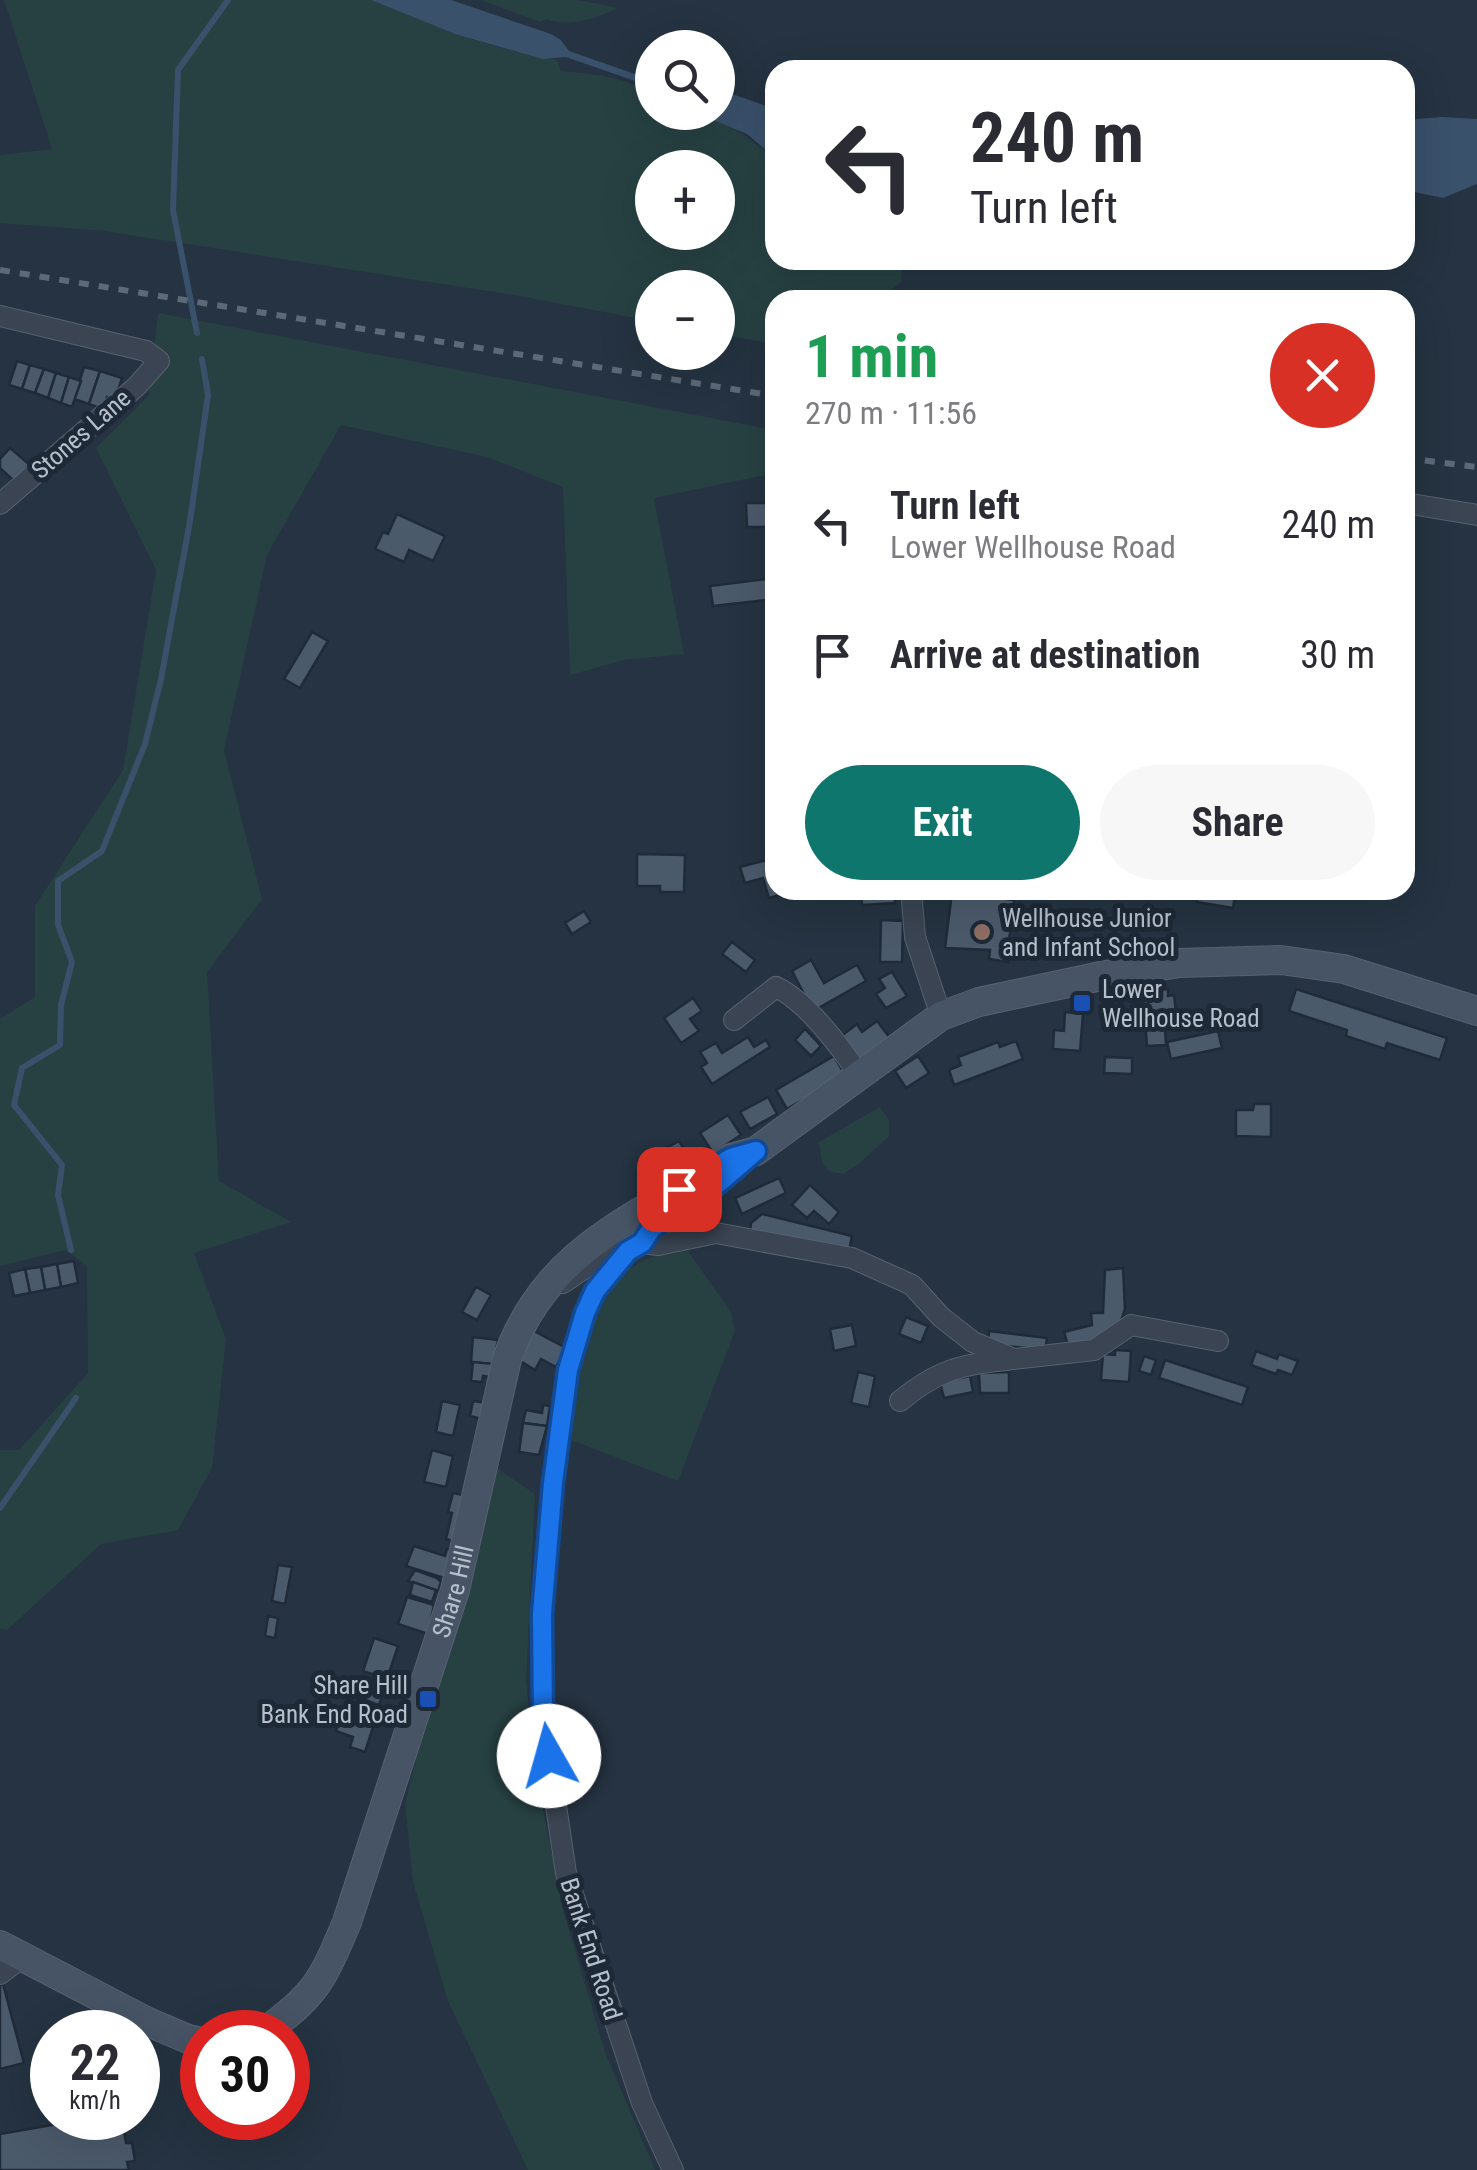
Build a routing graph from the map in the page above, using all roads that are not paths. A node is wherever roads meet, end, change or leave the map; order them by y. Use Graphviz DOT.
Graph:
graph roads {
  1 [pos="0,316"];
  2 [pos="0,504"];
  3 [pos="1415,505"];
  4 [pos="1477,515"];
  5 [pos="912,900"];
  6 [pos="1477,1011"];
  7 [pos="941,1016"];
  8 [pos="734,1020"];
  9 [pos="858,1074"];
  10 [pos="756,1151"];
  11 [pos="635,1247"];
  12 [pos="540,1299"];
  13 [pos="1218,1340"];
  14 [pos="1014,1360"];
  15 [pos="900,1401"];
  16 [pos="12,1950"];
  17 [pos="0,1974"];
  18 [pos="292,2010"];
  19 [pos="180,2036"];
  20 [pos="673,2170"];
  1 -- 2 [label="street, Stones Lane"];
  3 -- 4 [label="street"];
  5 -- 7 [label="street"];
  6 -- 7 [label="street"];
  7 -- 9 [label="street"];
  8 -- 9 [label="street"];
  9 -- 10 [label="street"];
  10 -- 11 [label="street"];
  10 -- 12 [label="street"];
  11 -- 12 [label="street"];
  11 -- 14 [label="street"];
  11 -- 20 [label="street, Bank End Road"];
  12 -- 18 [label="street, Share Hill"];
  13 -- 14 [label="street"];
  14 -- 15 [label="street"];
  16 -- 17 [label="street"];
  16 -- 19 [label="street"];
}
